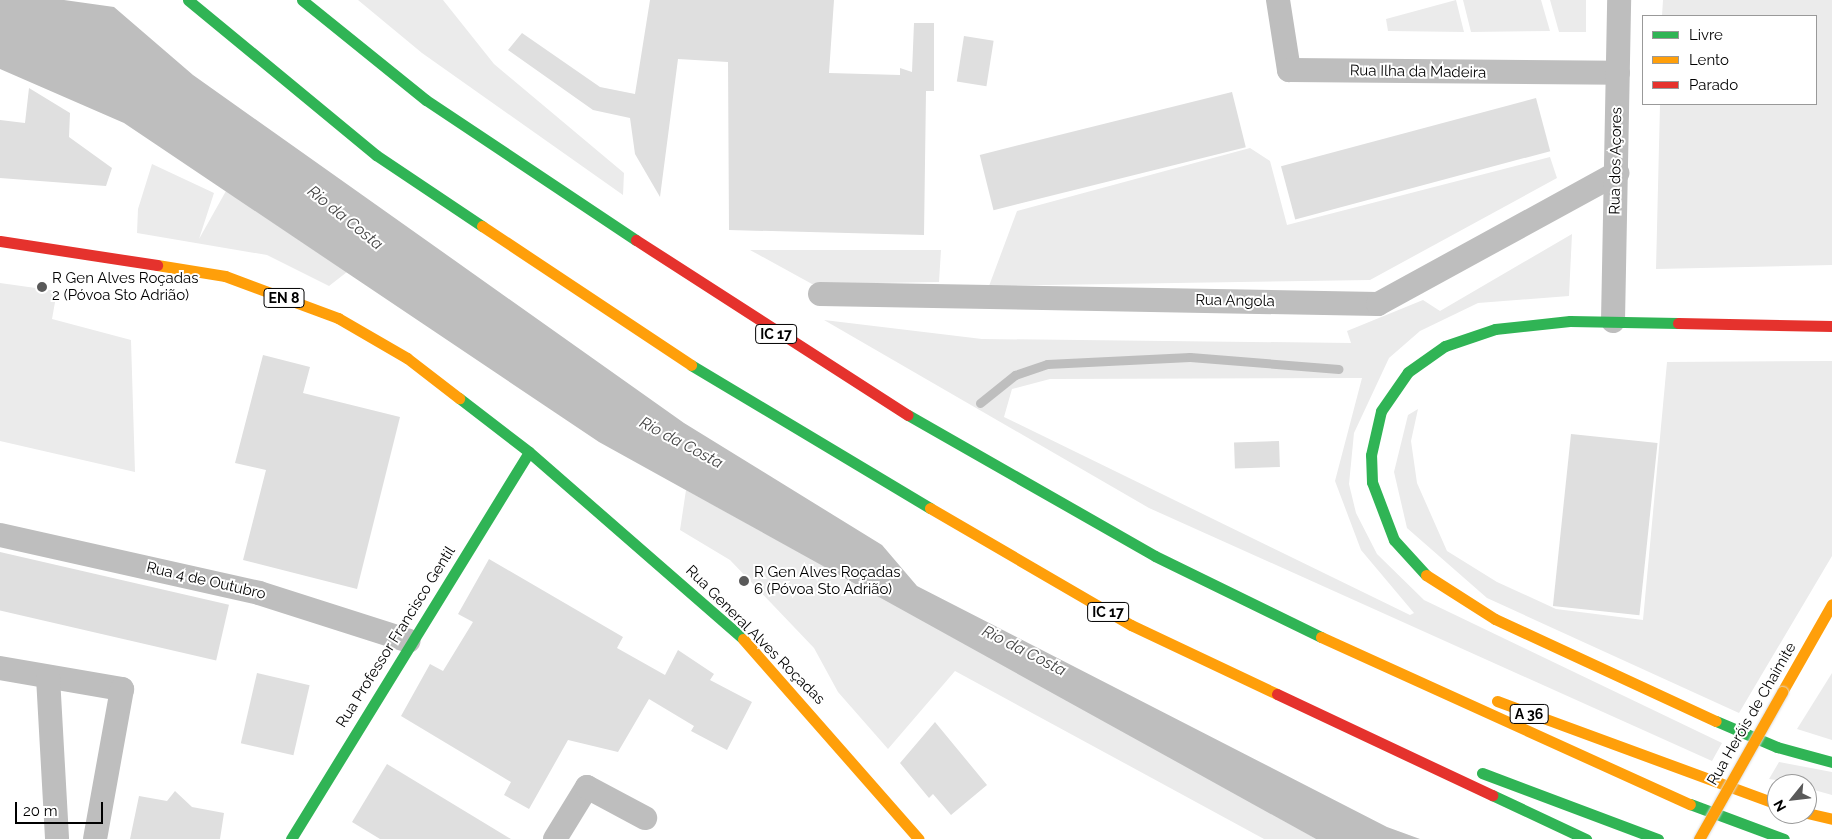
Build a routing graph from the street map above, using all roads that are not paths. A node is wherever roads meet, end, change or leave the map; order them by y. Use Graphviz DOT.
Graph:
graph roads {
  1 [pos="188,0"];
  2 [pos="302,0"];
  3 [pos="1278,0"];
  4 [pos="1619,0"];
  5 [pos="1618,74"];
  6 [pos="1617,173"];
  7 [pos="0,241"];
  8 [pos="820,294"];
  9 [pos="1614,321"];
  10 [pos="1832,326"];
  11 [pos="529,452"];
  12 [pos="0,534"];
  13 [pos="1832,604"];
  14 [pos="1284,617"];
  15 [pos="409,641"];
  16 [pos="0,668"];
  17 [pos="48,677"];
  18 [pos="1305,706"];
  19 [pos="1832,762"];
  20 [pos="1767,801"];
  21 [pos="1817,815"];
  22 [pos="645,818"];
  23 [pos="1832,819"];
  24 [pos="57,839"];
  25 [pos="95,839"];
  26 [pos="290,839"];
  27 [pos="555,839"];
  28 [pos="919,839"];
  29 [pos="1586,839"];
  30 [pos="1658,839"];
  31 [pos="1699,839"];
  32 [pos="1784,839"];
  1 -- 18 [label="main road, IC 17"];
  2 -- 14 [label="main road, IC 17"];
  3 -- 5 [label="street, Rua Ilha da Madeira"];
  4 -- 5 [label="street, Rua dos Açores"];
  5 -- 6 [label="street, Rua dos Açores"];
  6 -- 8 [label="street, Rua Angola"];
  6 -- 9 [label="street, Rua dos Açores"];
  7 -- 11 [label="main road, EN 8"];
  9 -- 10 [label="main road"];
  9 -- 19 [label="main road"];
  11 -- 15 [label="main road, Rua Professor Francisco Gentil"];
  11 -- 28 [label="main road, Rua General Alves Roçadas"];
  12 -- 15 [label="street, Rua 4 de Outubro"];
  13 -- 31 [label="main road, Rua Heróis de Chaimite, bridge"];
  14 -- 20 [label="main road, A 36"];
  14 -- 32 [label="main road"];
  15 -- 26 [label="main road, Rua Professor Francisco Gentil"];
  16 -- 17 [label="street"];
  17 -- 24 [label="street"];
  17 -- 25 [label="street"];
  18 -- 29 [label="main road"];
  18 -- 30 [label="main road"];
  21 -- 23 [label="main road"];
  22 -- 27 [label="street"];
}
